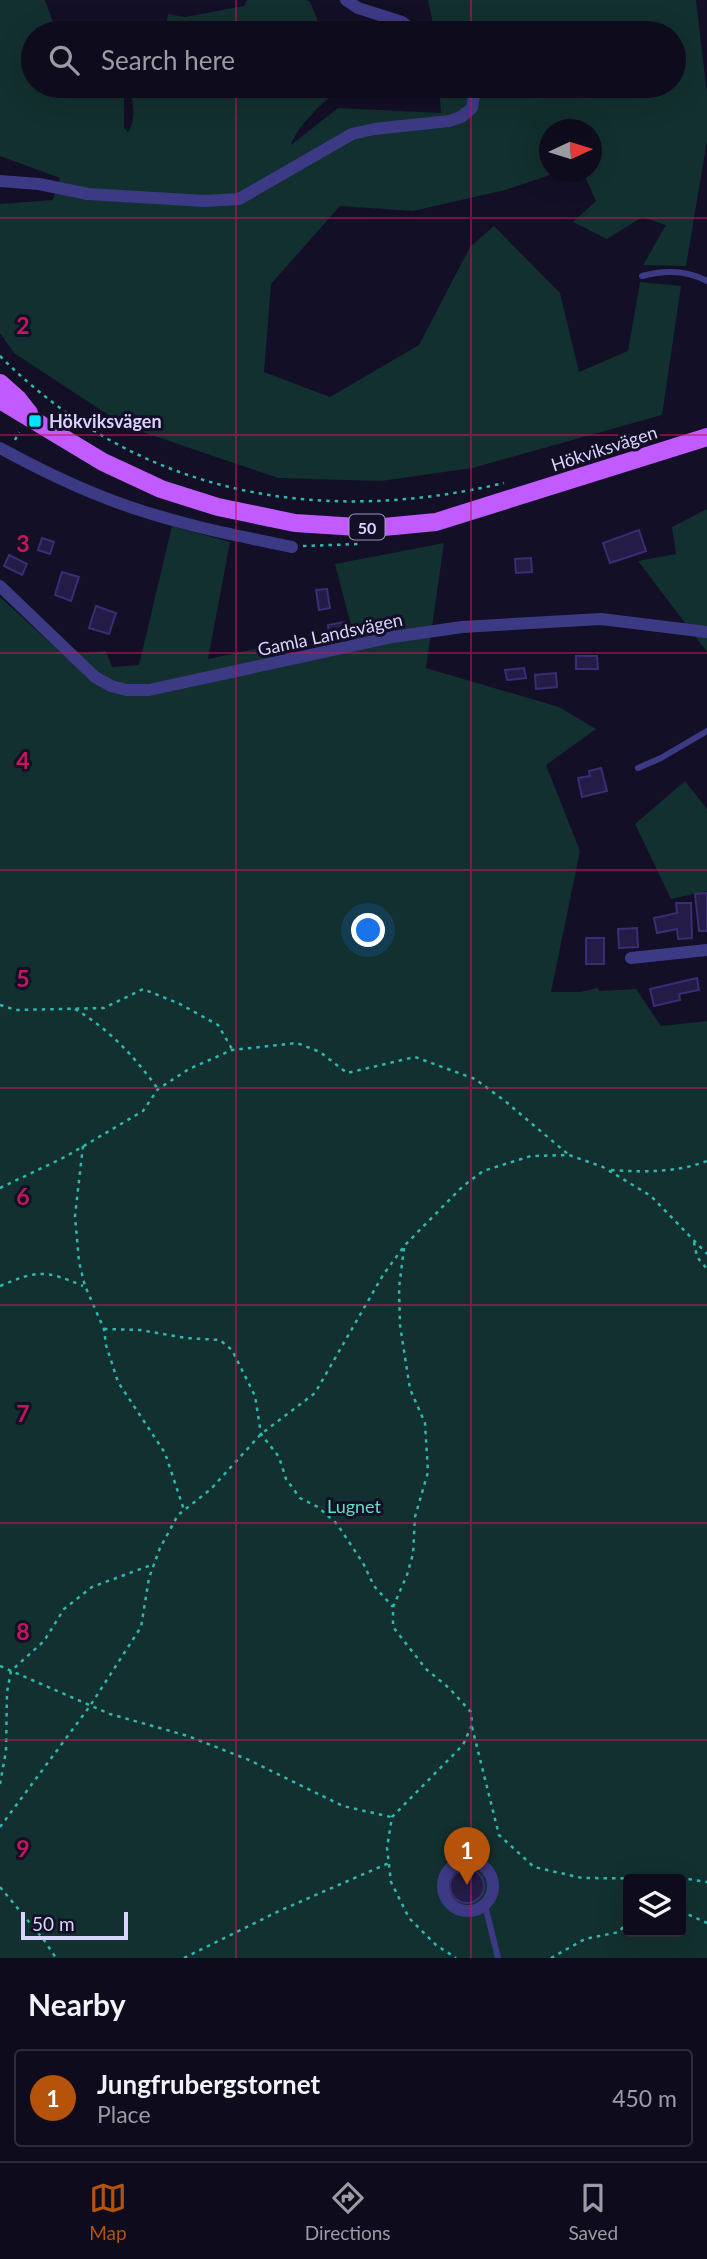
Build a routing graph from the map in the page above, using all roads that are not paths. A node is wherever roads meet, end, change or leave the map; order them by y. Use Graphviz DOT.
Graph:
graph roads {
  1 [pos="346,0"];
  2 [pos="399,21"];
  3 [pos="473,98"];
  4 [pos="0,181"];
  5 [pos="642,276"];
  6 [pos="707,281"];
  7 [pos="0,383"];
  8 [pos="0,400"];
  9 [pos="35,421"];
  10 [pos="707,437"];
  11 [pos="0,448"];
  12 [pos="292,547"];
  13 [pos="0,586"];
  14 [pos="707,632"];
  15 [pos="707,731"];
  16 [pos="638,768"];
  17 [pos="707,950"];
  18 [pos="631,958"];
  19 [pos="485,1905"];
  20 [pos="498,1958"];
  1 -- 2 [label="street"];
  3 -- 4 [label="street"];
  5 -- 6 [label="lane"];
  7 -- 9 [label="main road, Hökviksvägen / 50"];
  8 -- 9 [label="main road, Hökviksvägen / 50"];
  9 -- 10 [label="main road, Hökviksvägen / 50"];
  11 -- 12 [label="street"];
  13 -- 14 [label="street, Gamla Landsvägen"];
  15 -- 16 [label="lane"];
  17 -- 18 [label="street"];
  19 -- 19 [label="street"];
  19 -- 20 [label="lane"];
}
